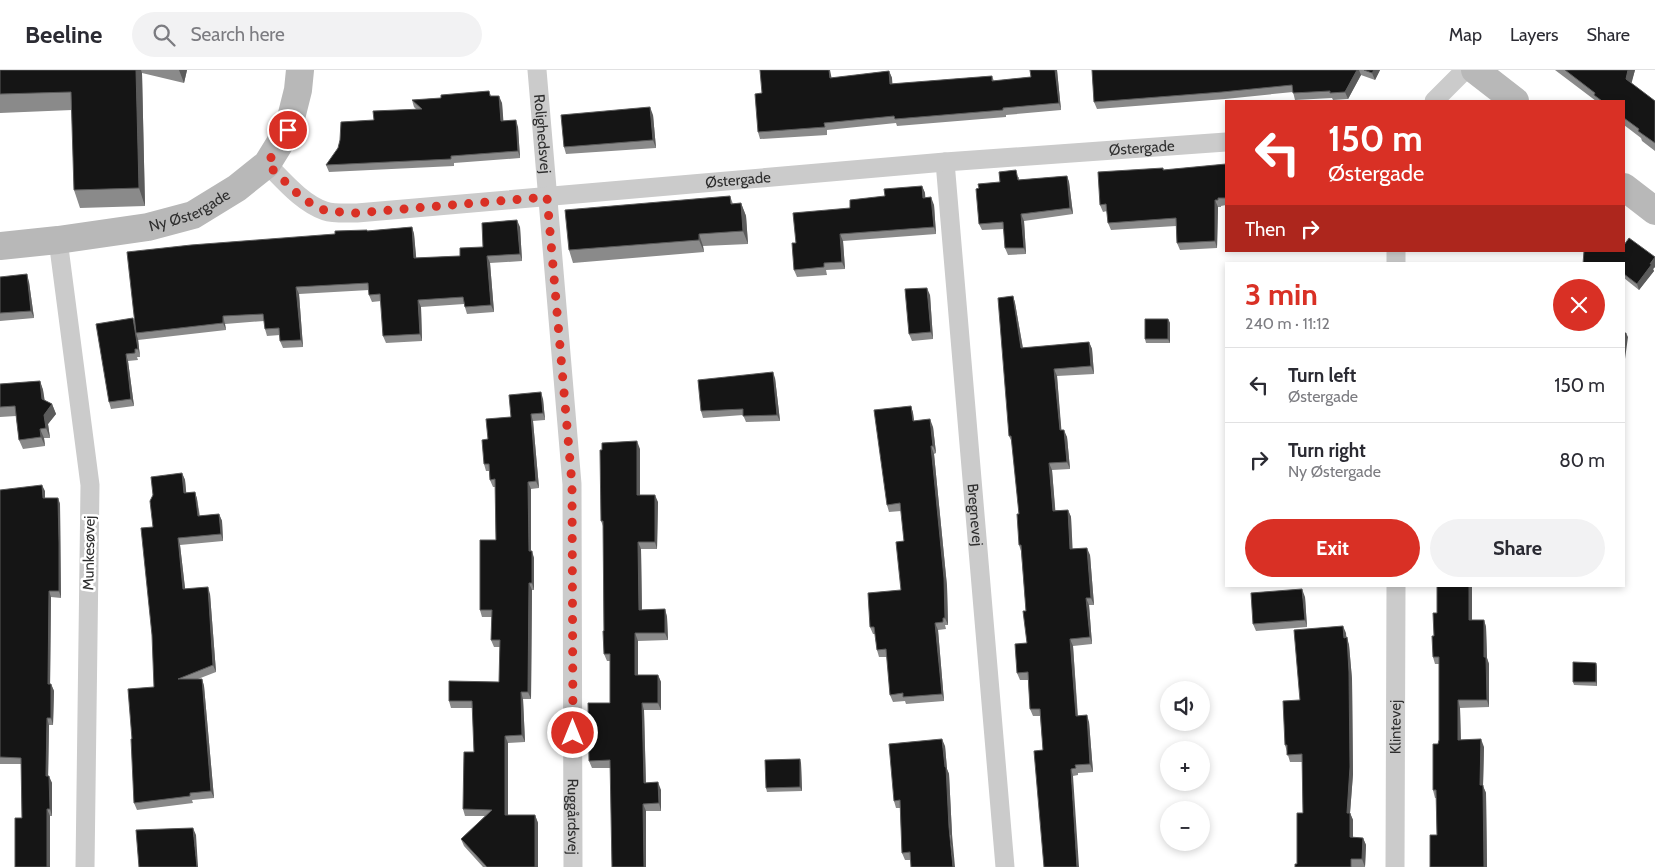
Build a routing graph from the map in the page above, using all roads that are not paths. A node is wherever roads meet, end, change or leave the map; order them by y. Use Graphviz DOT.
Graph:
graph roads {
  1 [pos="300,70"];
  2 [pos="537,70"];
  3 [pos="1465,70"];
  4 [pos="1475,70"];
  5 [pos="1435,100"];
  6 [pos="1514,100"];
  7 [pos="1225,142"];
  8 [pos="946,162"];
  9 [pos="267,164"];
  10 [pos="1625,187"];
  11 [pos="547,197"];
  12 [pos="1655,211"];
  13 [pos="58,240"];
  14 [pos="0,246"];
  15 [pos="1396,587"];
  16 [pos="85,867"];
  17 [pos="573,867"];
  18 [pos="1005,867"];
  19 [pos="1395,867"];
  1 -- 9 [label="main road, Ny Østergade"];
  2 -- 11 [label="street, Rolighedsvej"];
  3 -- 5 [label="street"];
  4 -- 6 [label="main road"];
  7 -- 8 [label="street, Østergade"];
  8 -- 11 [label="street, Østergade"];
  8 -- 18 [label="street, Bregnevej"];
  9 -- 11 [label="street, Østergade"];
  9 -- 13 [label="main road, Ny Østergade"];
  10 -- 12 [label="main road"];
  11 -- 17 [label="street, Ruggårdsvej"];
  13 -- 14 [label="main road, Ny Østergade"];
  13 -- 16 [label="street, Munkesøvej"];
  15 -- 19 [label="street, Klintevej"];
}
